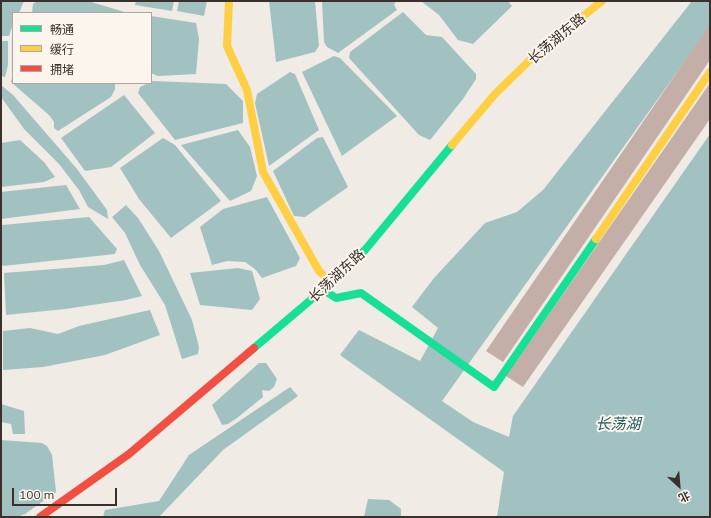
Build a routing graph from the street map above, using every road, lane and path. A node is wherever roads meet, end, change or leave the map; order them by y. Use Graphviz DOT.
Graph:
graph roads {
  1 [pos="229,1"];
  2 [pos="602,1"];
  3 [pos="710,72"];
  4 [pos="330,282"];
  5 [pos="322,290"];
  6 [pos="40,517"];
  1 -- 4 [label="street"];
  2 -- 4 [label="street, 长荡湖东路"];
  3 -- 5 [label="street"];
  4 -- 5 [label="street, 长荡湖东路"];
  5 -- 6 [label="street, 长荡湖东路"];
}
